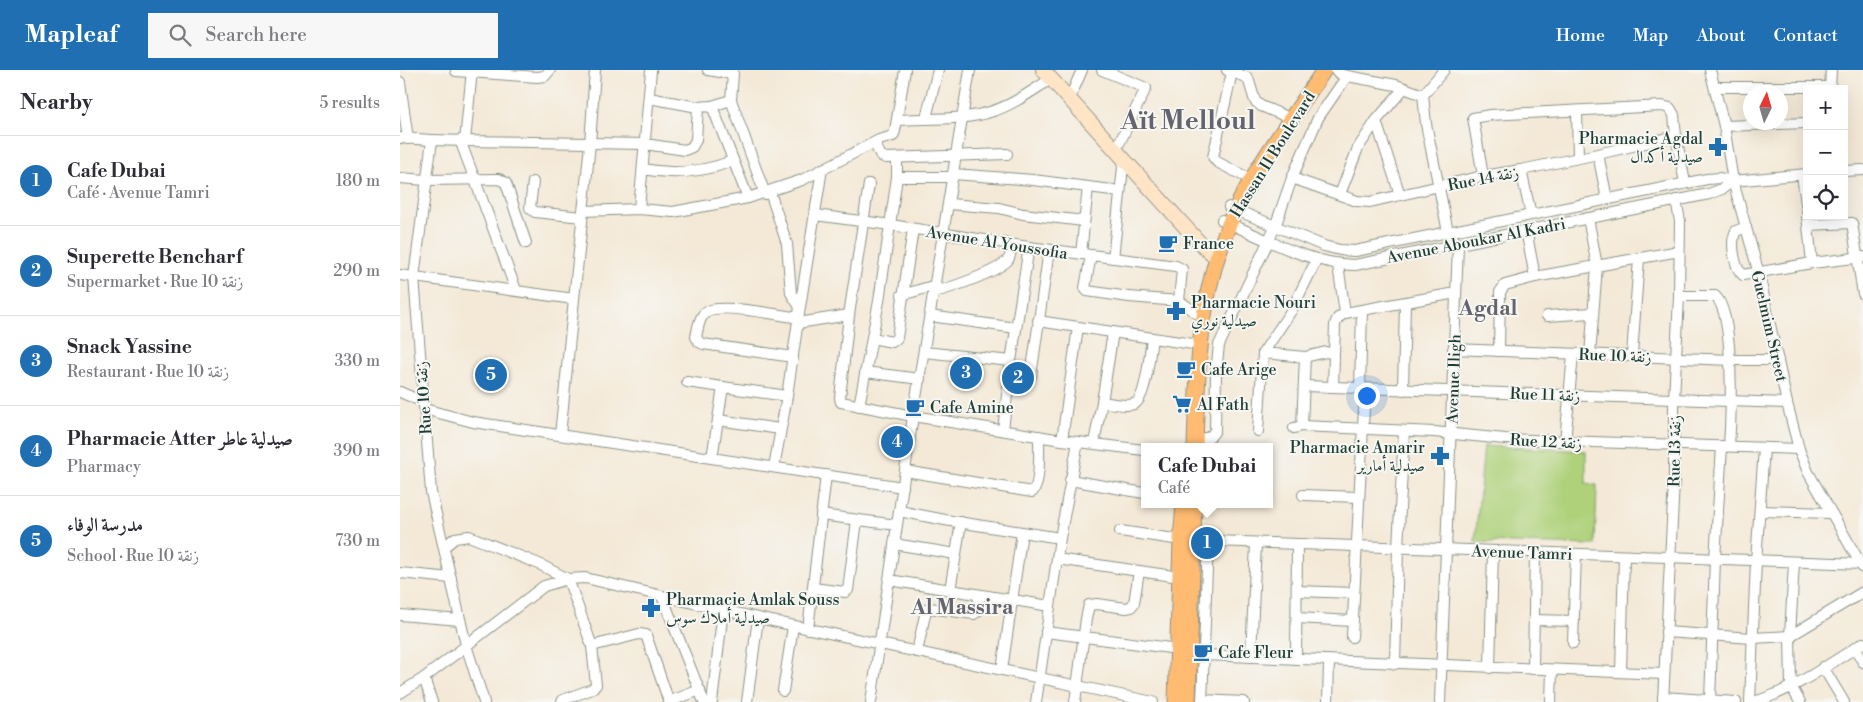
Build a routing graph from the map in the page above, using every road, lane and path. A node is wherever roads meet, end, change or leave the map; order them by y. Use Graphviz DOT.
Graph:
graph roads {
  1 [pos="456,70"];
  2 [pos="550,70"];
  3 [pos="595,70"];
  4 [pos="651,70"];
  5 [pos="708,70"];
  6 [pos="905,70"];
  7 [pos="938,70"];
  8 [pos="970,70"];
  9 [pos="1082,70"];
  10 [pos="1102,70"];
  11 [pos="1314,70"];
  12 [pos="1324,70"];
  13 [pos="1335,70"];
  14 [pos="1444,70"];
  15 [pos="1710,70"];
  16 [pos="1831,70"];
  17 [pos="472,71"];
  18 [pos="1230,71"];
  19 [pos="733,72"];
  20 [pos="1047,74"];
  21 [pos="1347,76"];
  22 [pos="1830,85"];
  23 [pos="1716,87"];
  24 [pos="400,88"];
  25 [pos="1404,88"];
  26 [pos="1803,88"];
  27 [pos="1422,95"];
  28 [pos="649,98"];
  29 [pos="731,100"];
  30 [pos="1069,100"];
  31 [pos="712,106"];
  32 [pos="698,107"];
  33 [pos="1577,111"];
  34 [pos="963,116"];
  35 [pos="1285,116"];
  36 [pos="926,118"];
  37 [pos="896,120"];
  38 [pos="1376,121"];
  39 [pos="1803,123"];
  40 [pos="1724,126"];
  41 [pos="1676,136"];
  42 [pos="409,139"];
  43 [pos="432,140"];
  44 [pos="462,140"];
  45 [pos="874,143"];
  46 [pos="590,144"];
  47 [pos="644,144"];
  48 [pos="1007,154"];
  49 [pos="1120,154"];
  50 [pos="1598,154"];
  51 [pos="956,155"];
  52 [pos="897,158"];
  53 [pos="1578,158"];
  54 [pos="732,161"];
  55 [pos="643,169"];
  56 [pos="822,169"];
  57 [pos="1521,170"];
  58 [pos="1863,170"];
  59 [pos="1848,171"];
  60 [pos="1803,174"];
  61 [pos="953,176"];
  62 [pos="1244,176"];
  63 [pos="1483,176"];
  64 [pos="897,177"];
  65 [pos="400,178"];
  66 [pos="1292,178"];
  67 [pos="426,180"];
  68 [pos="475,180"];
  69 [pos="1733,181"];
  70 [pos="533,182"];
  71 [pos="1686,183"];
  72 [pos="869,184"];
  73 [pos="1088,187"];
  74 [pos="1440,187"];
  75 [pos="1120,191"];
  76 [pos="768,193"];
  77 [pos="1340,194"];
  78 [pos="1400,195"];
  79 [pos="748,198"];
  80 [pos="1607,199"];
  81 [pos="1676,200"];
  82 [pos="949,204"];
  83 [pos="639,209"];
  84 [pos="583,214"];
  85 [pos="815,215"];
  86 [pos="1229,215"];
  87 [pos="1531,215"];
  88 [pos="1588,218"];
  89 [pos="864,221"];
  90 [pos="1084,221"];
  91 [pos="1808,221"];
  92 [pos="891,225"];
  93 [pos="1275,227"];
  94 [pos="1746,227"];
  95 [pos="912,229"];
  96 [pos="1526,230"];
  97 [pos="1448,232"];
  98 [pos="944,234"];
  99 [pos="1269,240"];
  100 [pos="526,243"];
  101 [pos="1012,245"];
  102 [pos="1458,245"];
  103 [pos="1029,247"];
  104 [pos="1049,250"];
  105 [pos="1679,251"];
  106 [pos="1086,254"];
  107 [pos="1214,256"];
  108 [pos="1113,258"];
  109 [pos="1639,258"];
  110 [pos="1860,258"];
  111 [pos="1317,259"];
  112 [pos="1812,264"];
  113 [pos="1338,265"];
  114 [pos="1597,266"];
  115 [pos="1759,274"];
  116 [pos="400,275"];
  117 [pos="414,276"];
  118 [pos="1535,277"];
  119 [pos="935,289"];
  120 [pos="516,290"];
  121 [pos="1456,293"];
  122 [pos="1863,294"];
  123 [pos="902,295"];
  124 [pos="1679,296"];
  125 [pos="574,299"];
  126 [pos="1179,301"];
  127 [pos="1405,303"];
  128 [pos="1362,310"];
  129 [pos="1345,313"];
  130 [pos="1592,313"];
  131 [pos="1198,314"];
  132 [pos="849,315"];
  133 [pos="799,316"];
  134 [pos="930,316"];
  135 [pos="1547,316"];
  136 [pos="1038,321"];
  137 [pos="1078,326"];
  138 [pos="1016,328"];
  139 [pos="1113,332"];
  140 [pos="872,338"];
  141 [pos="1152,338"];
  142 [pos="1193,344"];
  143 [pos="1453,349"];
  144 [pos="1499,351"];
  145 [pos="924,352"];
  146 [pos="1263,353"];
  147 [pos="1334,354"];
  148 [pos="1573,354"];
  149 [pos="1590,354"];
  150 [pos="1632,355"];
  151 [pos="793,356"];
  152 [pos="1305,357"];
  153 [pos="1676,358"];
  154 [pos="1011,360"];
  155 [pos="1730,360"];
  156 [pos="1778,360"];
  157 [pos="865,372"];
  158 [pos="920,379"];
  159 [pos="1008,380"];
  160 [pos="687,382"];
  161 [pos="1304,386"];
  162 [pos="723,387"];
  163 [pos="1332,388"];
  164 [pos="1362,389"];
  165 [pos="1403,390"];
  166 [pos="400,392"];
  167 [pos="1451,392"];
  168 [pos="1569,394"];
  169 [pos="786,396"];
  170 [pos="1674,400"];
  171 [pos="1731,401"];
  172 [pos="1102,402"];
  173 [pos="1787,403"];
  174 [pos="424,406"];
  175 [pos="859,406"];
  176 [pos="914,416"];
  177 [pos="718,420"];
  178 [pos="780,429"];
  179 [pos="1003,430"];
  180 [pos="1362,430"];
  181 [pos="1404,431"];
  182 [pos="1258,432"];
  183 [pos="560,435"];
  184 [pos="1451,435"];
  185 [pos="1039,436"];
  186 [pos="1062,440"];
  187 [pos="1078,442"];
  188 [pos="1565,442"];
  189 [pos="1193,443"];
  190 [pos="1193,443"];
  191 [pos="1195,443"];
  192 [pos="1094,444"];
  193 [pos="1674,444"];
  194 [pos="1726,446"];
  195 [pos="1764,448"];
  196 [pos="1799,449"];
  197 [pos="1141,450"];
  198 [pos="712,458"];
  199 [pos="774,467"];
  200 [pos="905,471"];
  201 [pos="826,475"];
  202 [pos="1070,480"];
  203 [pos="903,487"];
  204 [pos="1141,492"];
  205 [pos="1303,495"];
  206 [pos="1359,497"];
  207 [pos="1185,508"];
  208 [pos="1194,508"];
  209 [pos="899,511"];
  210 [pos="1760,512"];
  211 [pos="1830,513"];
  212 [pos="821,515"];
  213 [pos="857,520"];
  214 [pos="961,522"];
  215 [pos="897,524"];
  216 [pos="1120,531"];
  217 [pos="1022,532"];
  218 [pos="1060,538"];
  219 [pos="1194,540"];
  220 [pos="1256,543"];
  221 [pos="894,544"];
  222 [pos="1297,544"];
  223 [pos="1356,546"];
  224 [pos="444,547"];
  225 [pos="1398,548"];
  226 [pos="1445,550"];
  227 [pos="1493,551"];
  228 [pos="1535,553"];
  229 [pos="956,554"];
  230 [pos="1576,554"];
  231 [pos="1624,556"];
  232 [pos="1670,558"];
  233 [pos="1057,559"];
  234 [pos="1715,559"];
  235 [pos="1756,561"];
  236 [pos="1794,562"];
  237 [pos="1862,565"];
  238 [pos="1139,571"];
  239 [pos="400,573"];
  240 [pos="451,578"];
  241 [pos="1180,578"];
  242 [pos="568,579"];
  243 [pos="889,580"];
  244 [pos="812,588"];
  245 [pos="950,590"];
  246 [pos="1297,591"];
  247 [pos="1863,592"];
  248 [pos="1354,593"];
  249 [pos="979,595"];
  250 [pos="662,596"];
  251 [pos="1012,600"];
  252 [pos="1050,606"];
  253 [pos="723,610"];
  254 [pos="400,615"];
  255 [pos="758,618"];
  256 [pos="1297,618"];
  257 [pos="460,620"];
  258 [pos="1534,620"];
  259 [pos="1353,621"];
  260 [pos="1574,621"];
  261 [pos="793,626"];
  262 [pos="808,629"];
  263 [pos="1046,632"];
  264 [pos="1666,632"];
  265 [pos="1712,635"];
  266 [pos="1790,636"];
  267 [pos="1352,637"];
  268 [pos="1083,638"];
  269 [pos="1752,638"];
  270 [pos="1573,643"];
  271 [pos="879,644"];
  272 [pos="466,645"];
  273 [pos="1859,645"];
  274 [pos="592,646"];
  275 [pos="1178,650"];
  276 [pos="917,652"];
  277 [pos="1204,655"];
  278 [pos="1251,657"];
  279 [pos="1296,659"];
  280 [pos="1329,661"];
  281 [pos="1863,662"];
  282 [pos="1395,664"];
  283 [pos="1440,666"];
  284 [pos="1823,667"];
  285 [pos="1490,668"];
  286 [pos="1533,669"];
  287 [pos="1002,670"];
  288 [pos="1552,670"];
  289 [pos="1621,672"];
  290 [pos="1664,674"];
  291 [pos="424,678"];
  292 [pos="1039,678"];
  293 [pos="1077,686"];
  294 [pos="1792,686"];
  295 [pos="700,690"];
  296 [pos="783,692"];
  297 [pos="400,693"];
  298 [pos="1189,698"];
  299 [pos="1663,700"];
  300 [pos="1710,700"];
  301 [pos="432,702"];
  302 [pos="484,702"];
  303 [pos="562,702"];
  304 [pos="669,702"];
  305 [pos="704,702"];
  306 [pos="712,702"];
  307 [pos="747,702"];
  308 [pos="871,702"];
  309 [pos="1036,702"];
  310 [pos="1075,702"];
  311 [pos="1153,702"];
  312 [pos="1244,702"];
  313 [pos="1328,702"];
  314 [pos="1440,702"];
  315 [pos="1551,702"];
  316 [pos="1736,702"];
  317 [pos="1751,702"];
  318 [pos="1800,702"];
  319 [pos="1844,702"];
  1 -- 17 [label="street"];
  2 -- 17 [label="street"];
  3 -- 46 [label="street"];
  4 -- 28 [label="street"];
  5 -- 19 [label="street"];
  6 -- 37 [label="street"];
  7 -- 36 [label="street"];
  8 -- 34 [label="street"];
  9 -- 30 [label="street"];
  10 -- 49 [label="street"];
  11 -- 35 [label="main road, Hassan II Boulevard"];
  12 -- 86 [label="main road, Hassan II Boulevard"];
  13 -- 21 [label="street"];
  14 -- 27 [label="street"];
  15 -- 23 [label="street, Guelmim Street"];
  16 -- 22 [label="street"];
  17 -- 44 [label="street"];
  18 -- 35 [label="street"];
  18 -- 62 [label="street"];
  19 -- 29 [label="street"];
  20 -- 30 [label="street"];
  20 -- 34 [label="street"];
  21 -- 25 [label="street"];
  21 -- 66 [label="street"];
  23 -- 26 [label="street"];
  23 -- 40 [label="street, Guelmim Street"];
  24 -- 42 [label="street"];
  25 -- 27 [label="street"];
  25 -- 38 [label="street"];
  27 -- 74 [label="street"];
  28 -- 32 [label="street"];
  28 -- 47 [label="street"];
  29 -- 31 [label="street"];
  29 -- 76 [label="street"];
  30 -- 49 [label="street"];
  31 -- 32 [label="street"];
  31 -- 54 [label="street"];
  32 -- 47 [label="street"];
  33 -- 41 [label="street"];
  33 -- 53 [label="street"];
  33 -- 63 [label="street"];
  34 -- 36 [label="street"];
  34 -- 51 [label="street"];
  35 -- 62 [label="main road, Hassan II Boulevard"];
  36 -- 37 [label="street"];
  37 -- 45 [label="street"];
  38 -- 77 [label="street"];
  38 -- 78 [label="street"];
  39 -- 40 [label="street"];
  40 -- 69 [label="street, Guelmim Street"];
  41 -- 50 [label="street, Rue 14 زنقة"];
  41 -- 71 [label="street"];
  42 -- 43 [label="street"];
  43 -- 44 [label="street"];
  43 -- 67 [label="street, Rue 10 زنقة"];
  44 -- 46 [label="street"];
  44 -- 68 [label="street"];
  45 -- 52 [label="street"];
  45 -- 56 [label="street"];
  46 -- 47 [label="street"];
  46 -- 84 [label="street"];
  47 -- 55 [label="street"];
  48 -- 51 [label="street"];
  49 -- 75 [label="street"];
  49 -- 107 [label="street"];
  50 -- 53 [label="street, Rue 14 زنقة"];
  50 -- 80 [label="street"];
  51 -- 52 [label="street"];
  51 -- 61 [label="street"];
  52 -- 64 [label="street"];
  53 -- 57 [label="street, Rue 14 زنقة"];
  54 -- 55 [label="street"];
  54 -- 79 [label="street"];
  55 -- 83 [label="street"];
  56 -- 76 [label="street"];
  56 -- 85 [label="street"];
  57 -- 63 [label="street, Rue 14 زنقة"];
  57 -- 87 [label="street"];
  58 -- 59 [label="street"];
  60 -- 69 [label="street, Avenue Aboukar Al Kadri"];
  61 -- 64 [label="street"];
  61 -- 73 [label="street"];
  61 -- 82 [label="street"];
  62 -- 86 [label="main road, Hassan II Boulevard"];
  63 -- 74 [label="street, Rue 14 زنقة"];
  64 -- 92 [label="street"];
  65 -- 67 [label="street"];
  66 -- 77 [label="street, Rue 14 زنقة"];
  66 -- 93 [label="street"];
  67 -- 68 [label="street"];
  67 -- 117 [label="street, Rue 10 زنقة"];
  68 -- 100 [label="street"];
  68 -- 120 [label="street"];
  69 -- 71 [label="street, Avenue Aboukar Al Kadri"];
  69 -- 81 [label="street, Avenue Aboukar Al Kadri"];
  69 -- 94 [label="street, Guelmim Street"];
  70 -- 84 [label="street"];
  71 -- 80 [label="street, Avenue Aboukar Al Kadri"];
  72 -- 89 [label="street"];
  73 -- 75 [label="street"];
  73 -- 90 [label="street"];
  74 -- 78 [label="street, Rue 14 زنقة"];
  74 -- 97 [label="street"];
  75 -- 108 [label="street"];
  76 -- 79 [label="street"];
  76 -- 133 [label="street"];
  77 -- 78 [label="street, Rue 14 زنقة"];
  79 -- 83 [label="street"];
  80 -- 87 [label="street, Avenue Aboukar Al Kadri"];
  81 -- 88 [label="street, Avenue Aboukar Al Kadri"];
  81 -- 105 [label="street, Rue 13 زنقة"];
  82 -- 90 [label="street"];
  82 -- 98 [label="street"];
  83 -- 84 [label="street"];
  84 -- 125 [label="street"];
  85 -- 89 [label="street, Avenue Al Youssofia"];
  85 -- 133 [label="street"];
  86 -- 93 [label="street, Avenue Aboukar Al Kadri"];
  86 -- 99 [label="street, Avenue Aboukar Al Kadri"];
  86 -- 107 [label="main road, Hassan II Boulevard"];
  87 -- 97 [label="street, Avenue Aboukar Al Kadri"];
  88 -- 96 [label="street, Avenue Aboukar Al Kadri"];
  88 -- 114 [label="street"];
  89 -- 92 [label="street, Avenue Al Youssofia"];
  89 -- 132 [label="street"];
  90 -- 106 [label="street"];
  91 -- 110 [label="street"];
  91 -- 112 [label="street"];
  92 -- 95 [label="street, Avenue Al Youssofia"];
  92 -- 140 [label="street"];
  93 -- 97 [label="street, Avenue Aboukar Al Kadri"];
  93 -- 99 [label="street"];
  94 -- 115 [label="street, Guelmim Street"];
  94 -- 115 [label="street"];
  95 -- 98 [label="street, Avenue Al Youssofia"];
  95 -- 123 [label="street"];
  96 -- 102 [label="street, Avenue Aboukar Al Kadri"];
  96 -- 118 [label="street"];
  97 -- 102 [label="street"];
  98 -- 101 [label="street, Avenue Al Youssofia"];
  98 -- 119 [label="street"];
  99 -- 111 [label="street, Avenue Aboukar Al Kadri"];
  99 -- 191 [label="street"];
  101 -- 103 [label="street, Avenue Al Youssofia"];
  101 -- 119 [label="street"];
  102 -- 113 [label="street, Avenue Aboukar Al Kadri"];
  102 -- 121 [label="street, Avenue Iligh"];
  103 -- 104 [label="street, Avenue Al Youssofia"];
  103 -- 138 [label="street"];
  104 -- 106 [label="street, Avenue Al Youssofia"];
  104 -- 136 [label="street"];
  105 -- 109 [label="street"];
  105 -- 124 [label="street, Rue 13 زنقة"];
  106 -- 108 [label="street, Avenue Al Youssofia"];
  106 -- 126 [label="street"];
  107 -- 131 [label="main road, Hassan II Boulevard"];
  107 -- 189 [label="main road, Hassan II Boulevard"];
  108 -- 126 [label="street, Avenue Al Youssofia"];
  109 -- 114 [label="street"];
  109 -- 150 [label="street"];
  110 -- 112 [label="street"];
  110 -- 122 [label="street"];
  111 -- 113 [label="street, Avenue Aboukar Al Kadri"];
  111 -- 146 [label="street"];
  112 -- 115 [label="street"];
  113 -- 129 [label="street"];
  114 -- 118 [label="street"];
  114 -- 130 [label="street"];
  115 -- 156 [label="street, Guelmim Street"];
  116 -- 117 [label="street"];
  117 -- 120 [label="street"];
  117 -- 174 [label="street, Rue 10 زنقة"];
  118 -- 144 [label="street"];
  119 -- 123 [label="street"];
  119 -- 134 [label="street"];
  120 -- 125 [label="street"];
  121 -- 127 [label="street"];
  121 -- 143 [label="street, Avenue Iligh"];
  123 -- 140 [label="street"];
  124 -- 153 [label="street, Rue 13 زنقة"];
  124 -- 155 [label="street"];
  125 -- 183 [label="street"];
  126 -- 131 [label="street"];
  127 -- 128 [label="street"];
  127 -- 165 [label="street"];
  128 -- 129 [label="street"];
  128 -- 164 [label="street"];
  129 -- 147 [label="street"];
  130 -- 135 [label="street"];
  130 -- 149 [label="street"];
  131 -- 142 [label="main road, Hassan II Boulevard"];
  132 -- 133 [label="street"];
  132 -- 175 [label="street"];
  133 -- 151 [label="street"];
  133 -- 151 [label="street"];
  134 -- 138 [label="street"];
  134 -- 145 [label="street"];
  136 -- 137 [label="street"];
  136 -- 159 [label="street"];
  137 -- 139 [label="street"];
  137 -- 186 [label="street"];
  138 -- 154 [label="street"];
  139 -- 141 [label="street"];
  139 -- 172 [label="street"];
  140 -- 157 [label="street"];
  141 -- 142 [label="street"];
  141 -- 172 [label="street"];
  142 -- 190 [label="main road, Hassan II Boulevard"];
  143 -- 144 [label="street, Rue 10 زنقة"];
  143 -- 167 [label="street, Avenue Iligh"];
  144 -- 148 [label="street, Rue 10 زنقة"];
  145 -- 154 [label="street"];
  145 -- 158 [label="street"];
  146 -- 152 [label="street"];
  146 -- 182 [label="street"];
  147 -- 152 [label="street"];
  147 -- 163 [label="street"];
  148 -- 149 [label="street, Rue 10 زنقة"];
  148 -- 168 [label="street"];
  149 -- 150 [label="street, Rue 10 زنقة"];
  150 -- 153 [label="street, Rue 10 زنقة"];
  151 -- 169 [label="street"];
  152 -- 161 [label="street"];
  153 -- 155 [label="street, Rue 10 زنقة"];
  153 -- 170 [label="street, Rue 13 زنقة"];
  154 -- 159 [label="street"];
  155 -- 156 [label="street, Rue 10 زنقة"];
  155 -- 171 [label="street"];
  156 -- 173 [label="street, Guelmim Street"];
  157 -- 158 [label="street"];
  157 -- 175 [label="street"];
  158 -- 176 [label="street"];
  159 -- 179 [label="street"];
  160 -- 162 [label="street"];
  161 -- 163 [label="street, Rue 11 زنقة"];
  161 -- 180 [label="street, Rue 12 زنقة"];
  162 -- 169 [label="street"];
  162 -- 177 [label="street"];
  163 -- 164 [label="street, Rue 11 زنقة"];
  164 -- 165 [label="street, Rue 11 زنقة"];
  164 -- 180 [label="street"];
  165 -- 167 [label="street, Rue 11 زنقة"];
  166 -- 174 [label="street"];
  167 -- 168 [label="street, Rue 11 زنقة"];
  167 -- 184 [label="street, Avenue Iligh"];
  168 -- 170 [label="street, Rue 11 زنقة"];
  168 -- 188 [label="street"];
  169 -- 178 [label="street"];
  170 -- 171 [label="street, Rue 11 زنقة"];
  170 -- 193 [label="street, Rue 13 زنقة"];
  171 -- 173 [label="street, Rue 11 زنقة"];
  171 -- 194 [label="street"];
  172 -- 192 [label="street"];
  173 -- 196 [label="street, Guelmim Street"];
  174 -- 183 [label="street"];
  174 -- 224 [label="street, Rue 10 زنقة"];
  175 -- 176 [label="street"];
  176 -- 179 [label="street"];
  176 -- 200 [label="street"];
  177 -- 178 [label="street"];
  177 -- 198 [label="street"];
  178 -- 199 [label="street"];
  179 -- 185 [label="street"];
  180 -- 181 [label="street, Rue 12 زنقة"];
  180 -- 206 [label="street"];
  181 -- 184 [label="street, Rue 12 زنقة"];
  181 -- 225 [label="street"];
  183 -- 198 [label="street"];
  184 -- 188 [label="street, Rue 12 زنقة"];
  184 -- 226 [label="street, Avenue Iligh"];
  185 -- 186 [label="street"];
  185 -- 200 [label="street"];
  186 -- 187 [label="street"];
  187 -- 192 [label="street"];
  187 -- 202 [label="street"];
  188 -- 193 [label="street, Rue 12 زنقة"];
  192 -- 197 [label="street"];
  193 -- 194 [label="street, Rue 12 زنقة"];
  193 -- 232 [label="street, Rue 13 زنقة"];
  194 -- 195 [label="street, Rue 12 زنقة"];
  194 -- 234 [label="street"];
  195 -- 196 [label="street, Rue 12 زنقة"];
  195 -- 210 [label="street"];
  196 -- 211 [label="street, Guelmim Street"];
  198 -- 199 [label="street"];
  199 -- 201 [label="street"];
  200 -- 203 [label="street"];
  201 -- 203 [label="street"];
  201 -- 212 [label="street"];
  202 -- 204 [label="street"];
  202 -- 218 [label="street"];
  203 -- 209 [label="street"];
  205 -- 206 [label="street"];
  206 -- 223 [label="street"];
  207 -- 219 [label="main road"];
  208 -- 219 [label="main road"];
  209 -- 214 [label="street"];
  209 -- 215 [label="street"];
  210 -- 211 [label="street"];
  210 -- 235 [label="street"];
  211 -- 237 [label="street, Guelmim Street"];
  212 -- 213 [label="street"];
  212 -- 244 [label="street"];
  213 -- 215 [label="street"];
  213 -- 244 [label="street"];
  214 -- 217 [label="street"];
  214 -- 229 [label="street"];
  215 -- 221 [label="street"];
  216 -- 219 [label="street"];
  217 -- 218 [label="street"];
  217 -- 251 [label="street"];
  218 -- 233 [label="street"];
  219 -- 220 [label="street, Avenue Tamri"];
  219 -- 241 [label="main road"];
  219 -- 277 [label="street"];
  219 -- 298 [label="main road"];
  220 -- 222 [label="street, Avenue Tamri"];
  220 -- 278 [label="street"];
  221 -- 229 [label="street"];
  221 -- 243 [label="street"];
  222 -- 223 [label="street, Avenue Tamri"];
  222 -- 246 [label="street"];
  223 -- 225 [label="street, Avenue Tamri"];
  223 -- 248 [label="street"];
  224 -- 240 [label="street, Rue 10 زنقة"];
  224 -- 242 [label="street"];
  225 -- 226 [label="street, Avenue Tamri"];
  225 -- 282 [label="street"];
  226 -- 227 [label="street, Avenue Tamri"];
  226 -- 283 [label="street, Avenue Iligh"];
  227 -- 228 [label="street, Avenue Tamri"];
  227 -- 285 [label="street"];
  228 -- 230 [label="street, Avenue Tamri"];
  228 -- 258 [label="street"];
  229 -- 245 [label="street"];
  230 -- 231 [label="street, Avenue Tamri"];
  230 -- 260 [label="street"];
  231 -- 232 [label="street, Avenue Tamri"];
  231 -- 289 [label="street"];
  232 -- 234 [label="street, Avenue Tamri"];
  232 -- 264 [label="street, Rue 13 زنقة"];
  233 -- 238 [label="street"];
  233 -- 252 [label="street"];
  234 -- 235 [label="street, Avenue Tamri"];
  234 -- 265 [label="street"];
  235 -- 236 [label="street, Avenue Tamri"];
  235 -- 269 [label="street"];
  236 -- 237 [label="street, Avenue Tamri"];
  236 -- 266 [label="street"];
  238 -- 241 [label="street"];
  238 -- 268 [label="street"];
  239 -- 240 [label="street"];
  240 -- 257 [label="street, Rue 10 زنقة"];
  241 -- 275 [label="main road"];
  242 -- 250 [label="street"];
  242 -- 272 [label="street"];
  242 -- 274 [label="street"];
  243 -- 245 [label="street"];
  243 -- 271 [label="street"];
  244 -- 262 [label="street"];
  245 -- 249 [label="street"];
  246 -- 248 [label="street"];
  246 -- 256 [label="street"];
  247 -- 266 [label="street"];
  248 -- 259 [label="street"];
  249 -- 251 [label="street"];
  249 -- 276 [label="street"];
  250 -- 253 [label="street"];
  250 -- 295 [label="street"];
  251 -- 252 [label="street"];
  251 -- 287 [label="street"];
  252 -- 263 [label="street"];
  253 -- 255 [label="street"];
  253 -- 306 [label="street"];
  254 -- 257 [label="street"];
  255 -- 261 [label="street"];
  255 -- 307 [label="street"];
  256 -- 259 [label="street"];
  256 -- 279 [label="street"];
  257 -- 272 [label="street, Rue 10 زنقة"];
  258 -- 260 [label="street"];
  258 -- 286 [label="street"];
  259 -- 267 [label="street"];
  260 -- 270 [label="street"];
  261 -- 262 [label="street"];
  261 -- 296 [label="street"];
  262 -- 271 [label="street"];
  263 -- 268 [label="street"];
  263 -- 292 [label="street"];
  264 -- 265 [label="street"];
  264 -- 290 [label="street, Rue 13 زنقة"];
  265 -- 269 [label="street"];
  265 -- 300 [label="street"];
  266 -- 269 [label="street"];
  266 -- 294 [label="street"];
  268 -- 275 [label="street"];
  268 -- 293 [label="street"];
  269 -- 317 [label="street"];
  271 -- 276 [label="street"];
  271 -- 308 [label="street"];
  272 -- 291 [label="street"];
  272 -- 302 [label="street, Rue 10 زنقة"];
  273 -- 281 [label="street"];
  273 -- 284 [label="street"];
  274 -- 303 [label="street"];
  274 -- 304 [label="street"];
  275 -- 298 [label="main road"];
  276 -- 287 [label="street"];
  277 -- 278 [label="street"];
  277 -- 298 [label="street"];
  278 -- 279 [label="street"];
  279 -- 280 [label="street"];
  280 -- 282 [label="street"];
  280 -- 313 [label="street"];
  282 -- 283 [label="street"];
  283 -- 285 [label="street"];
  283 -- 314 [label="street, Avenue Iligh"];
  284 -- 294 [label="street"];
  284 -- 319 [label="street"];
  285 -- 286 [label="street"];
  286 -- 288 [label="street"];
  287 -- 292 [label="street"];
  288 -- 289 [label="street"];
  288 -- 315 [label="street"];
  289 -- 290 [label="street"];
  290 -- 299 [label="street, Rue 13 زنقة"];
  291 -- 297 [label="street"];
  291 -- 301 [label="street"];
  292 -- 293 [label="street"];
  292 -- 309 [label="street"];
  293 -- 310 [label="street"];
  293 -- 311 [label="street"];
  294 -- 317 [label="street"];
  294 -- 318 [label="street"];
  295 -- 304 [label="street"];
  295 -- 305 [label="street"];
  298 -- 312 [label="street"];
  299 -- 300 [label="street"];
  300 -- 316 [label="street"];
}
